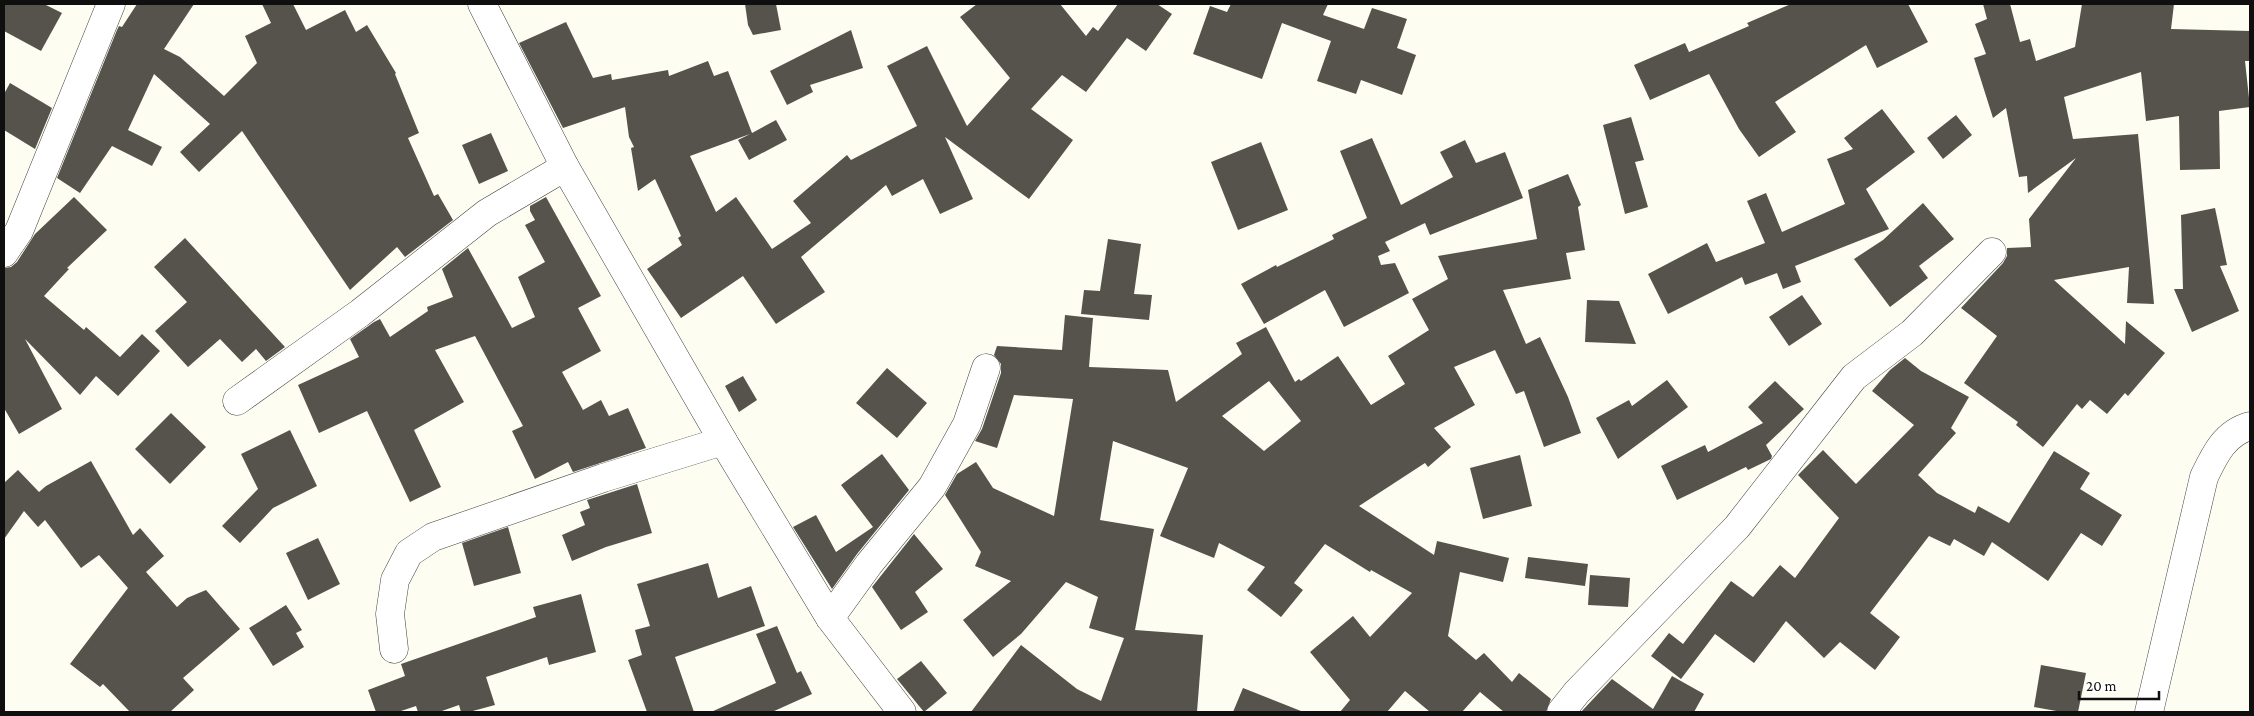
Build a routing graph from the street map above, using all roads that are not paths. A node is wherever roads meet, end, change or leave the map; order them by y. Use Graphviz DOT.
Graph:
graph roads {
  1 [pos="111,4"];
  2 [pos="482,4"];
  3 [pos="565,167"];
  4 [pos="1992,252"];
  5 [pos="4,253"];
  6 [pos="986,368"];
  7 [pos="237,401"];
  8 [pos="2250,426"];
  9 [pos="724,441"];
  10 [pos="830,618"];
  11 [pos="394,649"];
  12 [pos="902,712"];
  13 [pos="1561,712"];
  14 [pos="2149,712"];
  1 -- 5 [label="street"];
  2 -- 3 [label="street"];
  3 -- 7 [label="street"];
  3 -- 9 [label="street"];
  4 -- 13 [label="street"];
  6 -- 10 [label="street"];
  8 -- 14 [label="street"];
  9 -- 10 [label="street"];
  9 -- 11 [label="street"];
  10 -- 12 [label="street"];
}
